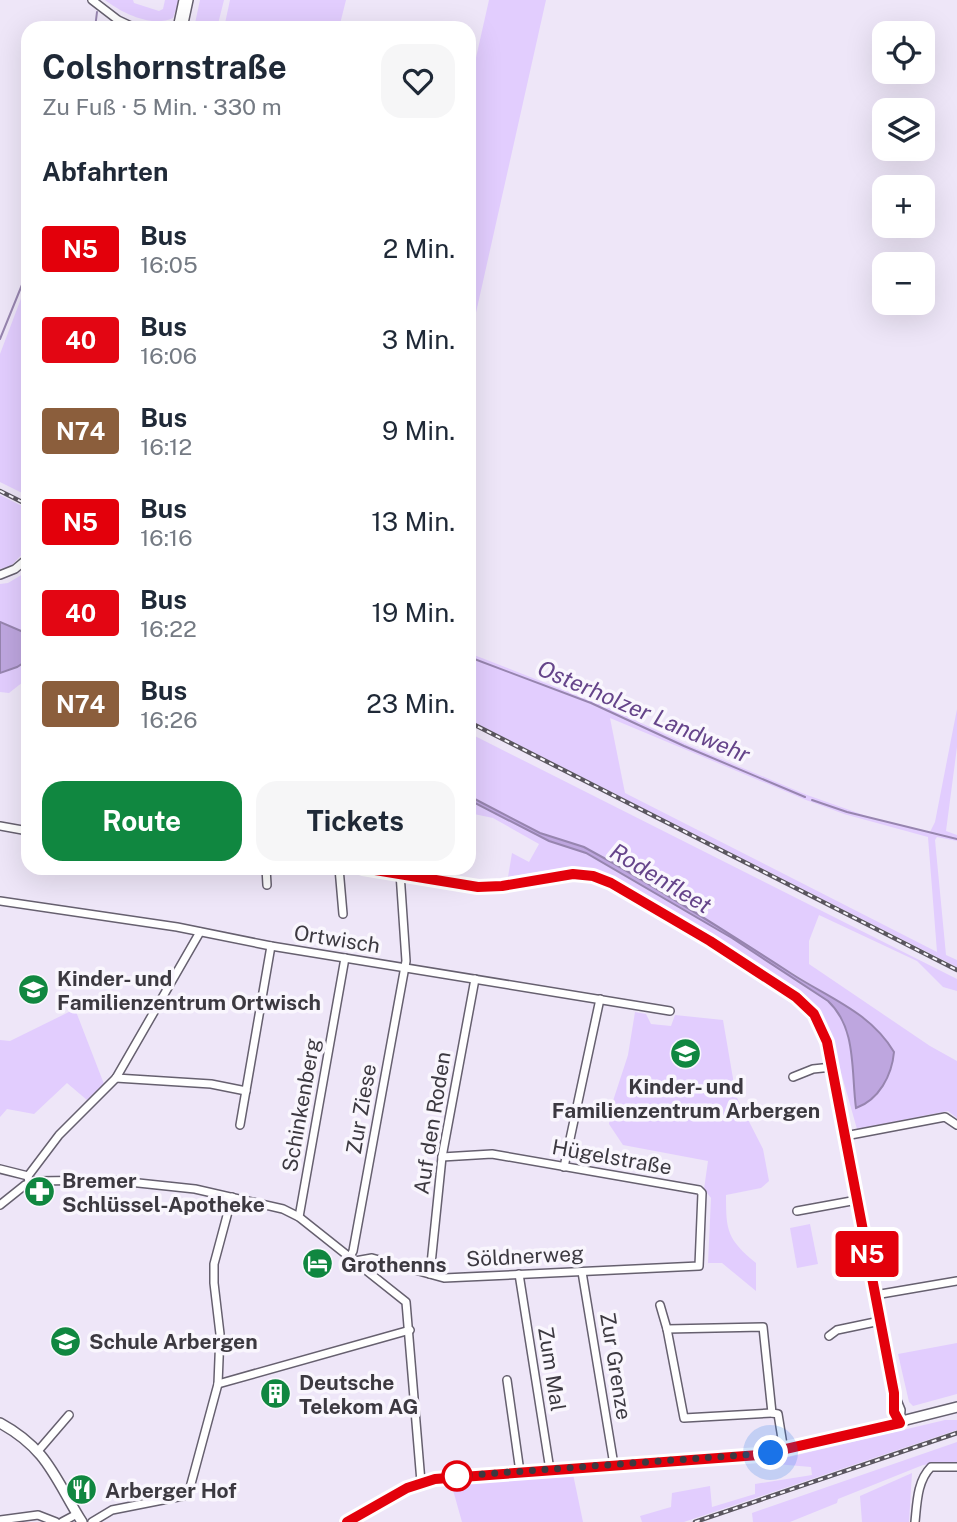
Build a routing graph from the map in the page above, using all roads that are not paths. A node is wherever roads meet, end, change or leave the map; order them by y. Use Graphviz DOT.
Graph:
graph roads {
  1 [pos="92,0"];
  2 [pos="183,0"];
  3 [pos="189,0"];
  4 [pos="120,21"];
  5 [pos="178,21"];
  6 [pos="184,21"];
  7 [pos="21,564"];
  8 [pos="0,575"];
  9 [pos="0,826"];
  10 [pos="21,830"];
  11 [pos="266,875"];
  12 [pos="340,875"];
  13 [pos="400,875"];
  14 [pos="411,875"];
  15 [pos="267,885"];
  16 [pos="0,901"];
  17 [pos="343,914"];
  18 [pos="200,932"];
  19 [pos="271,947"];
  20 [pos="345,958"];
  21 [pos="405,967"];
  22 [pos="475,979"];
  23 [pos="600,999"];
  24 [pos="670,1011"];
  25 [pos="832,1067"];
  26 [pos="116,1077"];
  27 [pos="793,1077"];
  28 [pos="246,1091"];
  29 [pos="240,1125"];
  30 [pos="957,1125"];
  31 [pos="845,1136"];
  32 [pos="442,1157"];
  33 [pos="564,1167"];
  34 [pos="0,1169"];
  35 [pos="29,1180"];
  36 [pos="232,1197"];
  37 [pos="857,1200"];
  38 [pos="0,1205"];
  39 [pos="797,1211"];
  40 [pos="299,1217"];
  41 [pos="353,1259"];
  42 [pos="699,1266"];
  43 [pos="582,1272"];
  44 [pos="430,1274"];
  45 [pos="519,1274"];
  46 [pos="957,1281"];
  47 [pos="875,1295"];
  48 [pos="660,1305"];
  49 [pos="880,1321"];
  50 [pos="667,1329"];
  51 [pos="410,1330"];
  52 [pos="829,1336"];
  53 [pos="507,1380"];
  54 [pos="218,1384"];
  55 [pos="957,1407"];
  56 [pos="772,1413"];
  57 [pos="69,1415"];
  58 [pos="0,1423"];
  59 [pos="900,1423"];
  60 [pos="38,1451"];
  61 [pos="784,1451"];
  62 [pos="614,1465"];
  63 [pos="957,1467"];
  64 [pos="550,1470"];
  65 [pos="520,1472"];
  66 [pos="421,1482"];
  67 [pos="79,1518"];
  68 [pos="0,1520"];
  69 [pos="56,1522"];
  70 [pos="62,1522"];
  71 [pos="92,1522"];
  72 [pos="347,1522"];
  73 [pos="915,1522"];
  1 -- 4 [label="street"];
  2 -- 5 [label="street"];
  3 -- 6 [label="street"];
  7 -- 8 [label="street"];
  9 -- 10 [label="street"];
  11 -- 15 [label="street"];
  12 -- 17 [label="street"];
  13 -- 21 [label="street, Zur Ziese"];
  14 -- 25 [label="street"];
  16 -- 18 [label="street, Ortwisch"];
  18 -- 19 [label="street, Ortwisch"];
  18 -- 26 [label="street"];
  19 -- 20 [label="street, Ortwisch"];
  19 -- 28 [label="street"];
  20 -- 21 [label="street, Ortwisch"];
  20 -- 40 [label="street, Schinkenberg"];
  21 -- 22 [label="street, Ortwisch"];
  21 -- 41 [label="street, Zur Ziese"];
  22 -- 23 [label="street, Ortwisch"];
  22 -- 32 [label="street, Auf den Roden"];
  23 -- 24 [label="street, Ortwisch"];
  23 -- 33 [label="street"];
  25 -- 27 [label="street"];
  25 -- 31 [label="street"];
  26 -- 28 [label="street"];
  26 -- 35 [label="street"];
  28 -- 29 [label="street"];
  30 -- 31 [label="street"];
  31 -- 37 [label="street"];
  32 -- 33 [label="street, Hügelstraße"];
  32 -- 44 [label="street, Auf den Roden"];
  33 -- 42 [label="street, Hügelstraße"];
  34 -- 35 [label="street"];
  35 -- 36 [label="street"];
  35 -- 38 [label="street"];
  36 -- 40 [label="street"];
  36 -- 54 [label="street"];
  37 -- 39 [label="street"];
  37 -- 47 [label="street"];
  40 -- 41 [label="street"];
  41 -- 44 [label="street, Söldnerweg"];
  41 -- 51 [label="street"];
  42 -- 43 [label="street, Söldnerweg"];
  43 -- 45 [label="street, Söldnerweg"];
  43 -- 62 [label="street, Zur Grenze"];
  44 -- 45 [label="street, Söldnerweg"];
  45 -- 64 [label="street, Zum Mal"];
  46 -- 47 [label="street"];
  47 -- 49 [label="street"];
  48 -- 50 [label="street"];
  49 -- 52 [label="street"];
  49 -- 59 [label="street"];
  50 -- 56 [label="street"];
  50 -- 56 [label="street"];
  51 -- 54 [label="street"];
  51 -- 66 [label="street"];
  53 -- 65 [label="street"];
  54 -- 71 [label="street"];
  55 -- 59 [label="main road"];
  56 -- 61 [label="street"];
  57 -- 60 [label="street"];
  58 -- 60 [label="main road"];
  59 -- 61 [label="main road"];
  60 -- 67 [label="main road"];
  61 -- 62 [label="main road"];
  62 -- 64 [label="main road"];
  63 -- 73 [label="street"];
  64 -- 65 [label="main road"];
  65 -- 66 [label="main road"];
  66 -- 72 [label="main road"];
  67 -- 70 [label="street"];
  68 -- 69 [label="street"];
}
